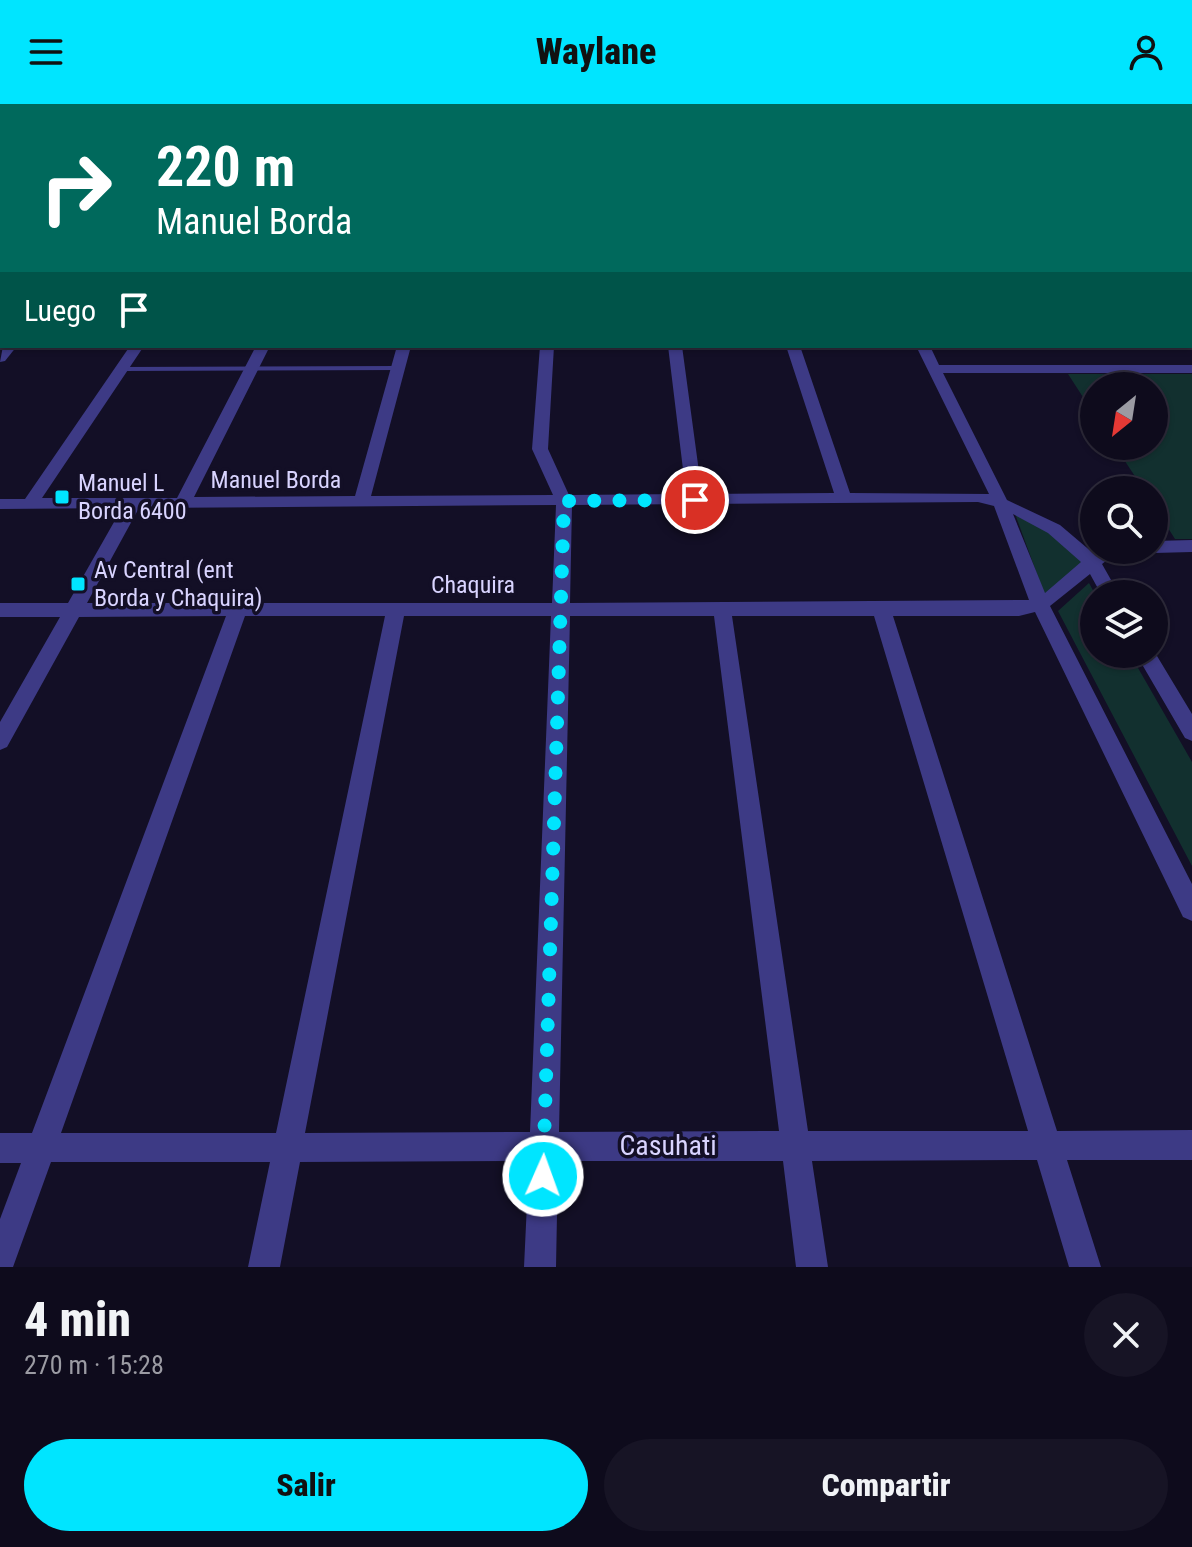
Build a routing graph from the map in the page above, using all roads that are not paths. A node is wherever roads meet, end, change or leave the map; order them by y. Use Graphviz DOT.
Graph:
graph roads {
  1 [pos="136,348"];
  2 [pos="262,348"];
  3 [pos="403,348"];
  4 [pos="547,348"];
  5 [pos="675,348"];
  6 [pos="794,348"];
  7 [pos="924,348"];
  8 [pos="398,368"];
  9 [pos="121,369"];
  10 [pos="251,369"];
  11 [pos="933,369"];
  12 [pos="1192,369"];
  13 [pos="844,499"];
  14 [pos="695,500"];
  15 [pos="564,501"];
  16 [pos="1000,501"];
  17 [pos="361,503"];
  18 [pos="0,504"];
  19 [pos="30,504"];
  20 [pos="133,504"];
  21 [pos="182,504"];
  22 [pos="1192,546"];
  23 [pos="1168,547"];
  24 [pos="1080,553"];
  25 [pos="1087,564"];
  26 [pos="1041,606"];
  27 [pos="722,608"];
  28 [pos="881,608"];
  29 [pos="396,609"];
  30 [pos="560,609"];
  31 [pos="0,610"];
  32 [pos="73,610"];
  33 [pos="238,610"];
  34 [pos="1154,668"];
  35 [pos="1192,732"];
  36 [pos="0,741"];
  37 [pos="1192,909"];
  38 [pos="288,1145"];
  39 [pos="543,1145"];
  40 [pos="1048,1145"];
  41 [pos="1192,1145"];
  42 [pos="795,1146"];
  43 [pos="0,1148"];
  44 [pos="41,1148"];
  45 [pos="0,1261"];
  46 [pos="264,1267"];
  47 [pos="540,1267"];
  48 [pos="812,1267"];
  49 [pos="1085,1267"];
  1 -- 9 [label="street"];
  2 -- 10 [label="street"];
  3 -- 8 [label="street"];
  4 -- 15 [label="street"];
  5 -- 14 [label="street"];
  6 -- 13 [label="street"];
  7 -- 11 [label="street"];
  8 -- 10 [label="lane"];
  8 -- 17 [label="street"];
  9 -- 10 [label="lane"];
  9 -- 19 [label="street"];
  10 -- 21 [label="street"];
  11 -- 12 [label="street"];
  11 -- 16 [label="street"];
  13 -- 14 [label="street"];
  13 -- 16 [label="street"];
  14 -- 15 [label="street"];
  15 -- 17 [label="street, Manuel Borda"];
  15 -- 30 [label="street"];
  16 -- 24 [label="street"];
  16 -- 26 [label="street"];
  17 -- 21 [label="street, Manuel Borda"];
  18 -- 19 [label="street, Manuel Borda"];
  19 -- 20 [label="street, Manuel Borda"];
  20 -- 21 [label="street, Manuel Borda"];
  20 -- 32 [label="street"];
  22 -- 23 [label="street"];
  25 -- 26 [label="street"];
  26 -- 28 [label="street, Chaquira"];
  26 -- 37 [label="street"];
  27 -- 28 [label="street, Chaquira"];
  27 -- 30 [label="street, Chaquira"];
  27 -- 42 [label="street"];
  28 -- 40 [label="street"];
  29 -- 30 [label="street, Chaquira"];
  29 -- 33 [label="street, Chaquira"];
  29 -- 38 [label="street"];
  30 -- 39 [label="street"];
  31 -- 32 [label="street, Chaquira"];
  32 -- 33 [label="street, Chaquira"];
  32 -- 36 [label="street"];
  33 -- 44 [label="street"];
  34 -- 35 [label="street"];
  38 -- 39 [label="street, Casuhati"];
  38 -- 44 [label="street, Casuhati"];
  38 -- 46 [label="street"];
  39 -- 42 [label="street, Casuhati"];
  39 -- 47 [label="street"];
  40 -- 41 [label="street, Casuhati"];
  40 -- 42 [label="street, Casuhati"];
  40 -- 49 [label="street"];
  42 -- 48 [label="street"];
  43 -- 44 [label="street, Casuhati"];
  44 -- 45 [label="street"];
}
